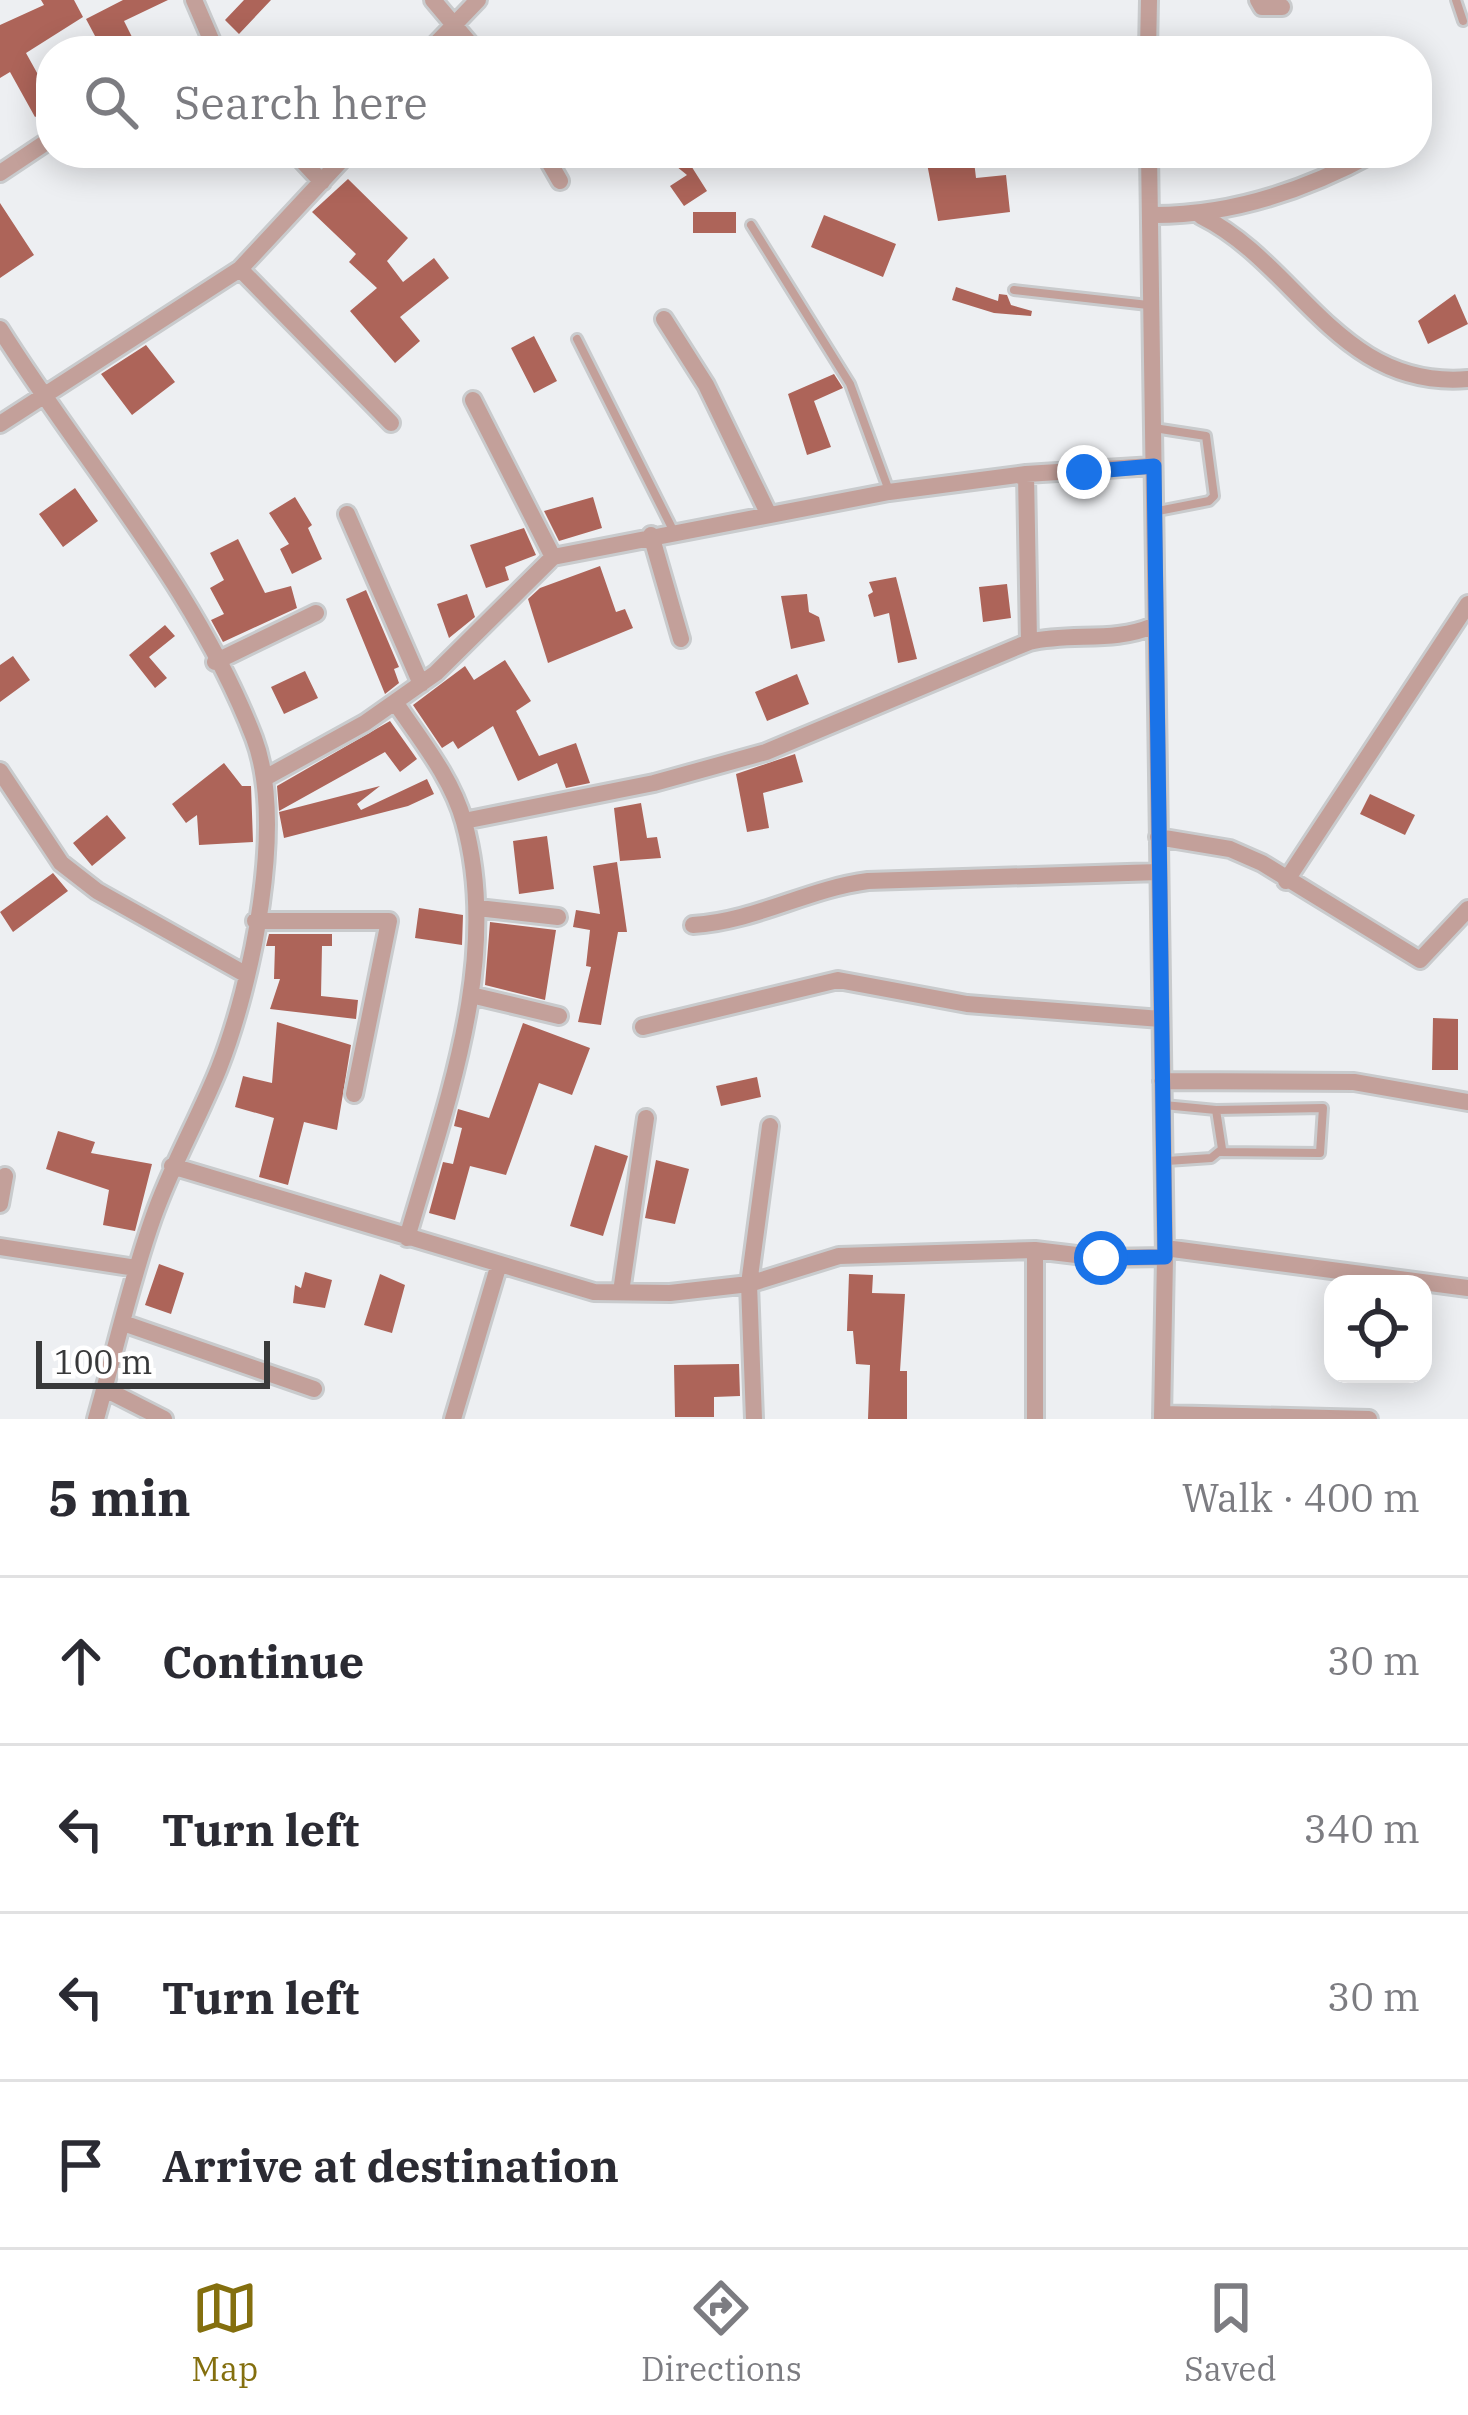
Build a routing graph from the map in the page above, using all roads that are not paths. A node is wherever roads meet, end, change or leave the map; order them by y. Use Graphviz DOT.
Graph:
graph roads {
  1 [pos="194,0"];
  2 [pos="433,0"];
  3 [pos="478,0"];
  4 [pos="1149,0"];
  5 [pos="1258,0"];
  6 [pos="1456,0"];
  7 [pos="1282,7"];
  8 [pos="1462,21"];
  9 [pos="452,22"];
  10 [pos="209,36"];
  11 [pos="441,36"];
  12 [pos="464,36"];
  13 [pos="1148,36"];
  14 [pos="36,149"];
  15 [pos="309,168"];
  16 [pos="335,168"];
  17 [pos="553,168"];
  18 [pos="1149,168"];
  19 [pos="1345,168"];
  20 [pos="0,173"];
  21 [pos="560,181"];
  22 [pos="322,182"];
  23 [pos="1150,215"];
  24 [pos="1201,216"];
  25 [pos="751,225"];
  26 [pos="240,269"];
  27 [pos="1014,290"];
  28 [pos="1150,306"];
  29 [pos="664,319"];
  30 [pos="0,328"];
  31 [pos="577,339"];
  32 [pos="1468,379"];
  33 [pos="44,398"];
  34 [pos="473,400"];
  35 [pos="391,422"];
  36 [pos="0,424"];
  37 [pos="1153,428"];
  38 [pos="1154,466"];
  39 [pos="1027,474"];
  40 [pos="889,492"];
  41 [pos="1153,512"];
  42 [pos="768,513"];
  43 [pos="347,514"];
  44 [pos="674,530"];
  45 [pos="652,535"];
  46 [pos="553,557"];
  47 [pos="1468,604"];
  48 [pos="316,613"];
  49 [pos="1153,626"];
  50 [pos="681,638"];
  51 [pos="1029,642"];
  52 [pos="215,662"];
  53 [pos="421,684"];
  54 [pos="395,702"];
  55 [pos="0,771"];
  56 [pos="265,778"];
  57 [pos="464,821"];
  58 [pos="1158,837"];
  59 [pos="1159,872"];
  60 [pos="1286,881"];
  61 [pos="478,908"];
  62 [pos="1468,909"];
  63 [pos="557,917"];
  64 [pos="255,921"];
  65 [pos="693,925"];
  66 [pos="245,974"];
  67 [pos="471,995"];
  68 [pos="559,1016"];
  69 [pos="1161,1019"];
  70 [pos="643,1027"];
  71 [pos="1162,1082"];
  72 [pos="353,1094"];
  73 [pos="1468,1102"];
  74 [pos="1162,1105"];
  75 [pos="1216,1110"];
  76 [pos="646,1118"];
  77 [pos="770,1126"];
  78 [pos="1220,1152"];
  79 [pos="1164,1161"];
  80 [pos="172,1166"];
  81 [pos="5,1176"];
  82 [pos="0,1204"];
  83 [pos="407,1238"];
  84 [pos="0,1247"];
  85 [pos="1035,1250"];
  86 [pos="1165,1252"];
  87 [pos="499,1264"];
  88 [pos="136,1268"];
  89 [pos="749,1284"];
  90 [pos="1468,1288"];
  91 [pos="621,1292"];
  92 [pos="123,1323"];
  93 [pos="105,1389"];
  94 [pos="314,1389"];
  95 [pos="1162,1416"];
  96 [pos="96,1419"];
  97 [pos="164,1419"];
  98 [pos="453,1419"];
  99 [pos="754,1419"];
  100 [pos="1035,1419"];
  101 [pos="1369,1419"];
  1 -- 10 [label="street"];
  2 -- 9 [label="street"];
  3 -- 9 [label="street"];
  4 -- 13 [label="street"];
  5 -- 7 [label="street"];
  6 -- 8 [label="lane"];
  9 -- 11 [label="street"];
  9 -- 12 [label="street"];
  14 -- 20 [label="street"];
  15 -- 22 [label="street"];
  16 -- 22 [label="street"];
  17 -- 21 [label="street"];
  18 -- 23 [label="street"];
  19 -- 24 [label="street"];
  22 -- 26 [label="street"];
  23 -- 24 [label="street"];
  23 -- 28 [label="street"];
  24 -- 32 [label="street"];
  25 -- 40 [label="lane"];
  26 -- 33 [label="street"];
  26 -- 35 [label="street"];
  27 -- 28 [label="lane"];
  28 -- 37 [label="street"];
  29 -- 42 [label="street"];
  30 -- 33 [label="street"];
  31 -- 44 [label="lane"];
  33 -- 36 [label="street"];
  33 -- 52 [label="street"];
  34 -- 46 [label="street"];
  37 -- 38 [label="street"];
  37 -- 41 [label="lane"];
  38 -- 39 [label="street"];
  38 -- 41 [label="street"];
  39 -- 40 [label="street"];
  39 -- 51 [label="street"];
  40 -- 42 [label="street"];
  41 -- 49 [label="street"];
  42 -- 44 [label="street"];
  43 -- 53 [label="street"];
  44 -- 45 [label="street"];
  45 -- 46 [label="street"];
  45 -- 50 [label="street"];
  46 -- 53 [label="street"];
  47 -- 60 [label="street"];
  48 -- 52 [label="street"];
  49 -- 51 [label="street"];
  49 -- 58 [label="street"];
  51 -- 57 [label="street"];
  52 -- 56 [label="street"];
  53 -- 54 [label="street"];
  54 -- 56 [label="street"];
  54 -- 57 [label="street"];
  55 -- 66 [label="street"];
  56 -- 64 [label="street"];
  57 -- 61 [label="street"];
  58 -- 59 [label="street"];
  58 -- 60 [label="street"];
  59 -- 65 [label="street"];
  59 -- 69 [label="street"];
  60 -- 62 [label="street"];
  61 -- 63 [label="street"];
  61 -- 67 [label="street"];
  64 -- 66 [label="street"];
  64 -- 72 [label="street"];
  66 -- 80 [label="street"];
  67 -- 68 [label="street"];
  67 -- 83 [label="street"];
  69 -- 70 [label="street"];
  69 -- 71 [label="street"];
  71 -- 73 [label="street"];
  71 -- 74 [label="street"];
  74 -- 75 [label="lane"];
  74 -- 79 [label="street"];
  75 -- 78 [label="lane"];
  75 -- 78 [label="lane"];
  76 -- 91 [label="street"];
  77 -- 89 [label="street"];
  78 -- 79 [label="lane"];
  79 -- 86 [label="street"];
  80 -- 83 [label="street"];
  80 -- 88 [label="street"];
  81 -- 82 [label="street"];
  83 -- 87 [label="street"];
  84 -- 88 [label="street"];
  85 -- 86 [label="street"];
  85 -- 89 [label="street"];
  85 -- 100 [label="street"];
  86 -- 90 [label="street"];
  86 -- 95 [label="street"];
  87 -- 91 [label="street"];
  87 -- 98 [label="street"];
  88 -- 92 [label="street"];
  89 -- 91 [label="street"];
  89 -- 99 [label="street"];
  92 -- 93 [label="street"];
  92 -- 94 [label="street"];
  93 -- 96 [label="street"];
  93 -- 97 [label="street"];
  95 -- 101 [label="street"];
}
